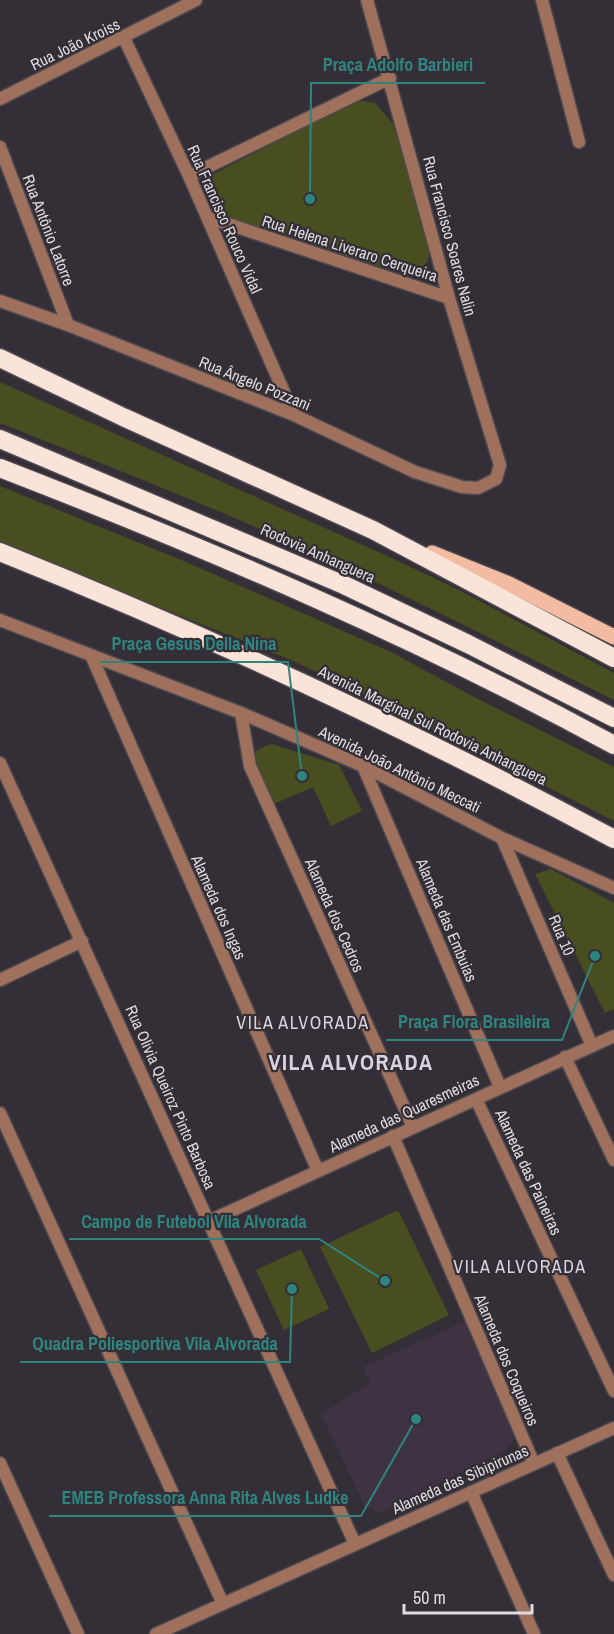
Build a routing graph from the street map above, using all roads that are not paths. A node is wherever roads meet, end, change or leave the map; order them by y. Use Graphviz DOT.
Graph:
graph roads {
  1 [pos="196,0"];
  2 [pos="367,0"];
  3 [pos="542,0"];
  4 [pos="124,38"];
  5 [pos="390,78"];
  6 [pos="0,99"];
  7 [pos="579,142"];
  8 [pos="0,147"];
  9 [pos="189,176"];
  10 [pos="207,217"];
  11 [pos="449,298"];
  12 [pos="0,302"];
  13 [pos="68,326"];
  14 [pos="0,358"];
  15 [pos="0,369"];
  16 [pos="294,415"];
  17 [pos="123,417"];
  18 [pos="0,439"];
  19 [pos="0,468"];
  20 [pos="496,479"];
  21 [pos="373,530"];
  22 [pos="0,552"];
  23 [pos="0,620"];
  24 [pos="614,637"];
  25 [pos="91,655"];
  26 [pos="614,658"];
  27 [pos="241,713"];
  28 [pos="614,718"];
  29 [pos="614,746"];
  30 [pos="0,763"];
  31 [pos="363,766"];
  32 [pos="502,838"];
  33 [pos="614,839"];
  34 [pos="614,888"];
  35 [pos="82,942"];
  36 [pos="0,980"];
  37 [pos="614,1036"];
  38 [pos="592,1046"];
  39 [pos="565,1058"];
  40 [pos="500,1087"];
  41 [pos="476,1099"];
  42 [pos="0,1113"];
  43 [pos="413,1127"];
  44 [pos="393,1136"];
  45 [pos="614,1161"];
  46 [pos="318,1171"];
  47 [pos="209,1221"];
  48 [pos="614,1391"];
  49 [pos="614,1428"];
  50 [pos="558,1453"];
  51 [pos="0,1463"];
  52 [pos="534,1464"];
  53 [pos="471,1492"];
  54 [pos="355,1544"];
  55 [pos="614,1575"];
  56 [pos="223,1604"];
  57 [pos="78,1634"];
  58 [pos="156,1634"];
  59 [pos="534,1634"];
  1 -- 4 [label="street, Rua João Kroiss"];
  2 -- 5 [label="street, Rua Francisco Soares Nalin"];
  3 -- 7 [label="street"];
  4 -- 6 [label="street, Rua João Kroiss"];
  4 -- 9 [label="street, Rua Francisco Rouco Vidal"];
  5 -- 9 [label="street"];
  5 -- 11 [label="street, Rua Francisco Soares Nalin"];
  8 -- 13 [label="street, Rua Antônio Latorre"];
  9 -- 10 [label="street, Rua Francisco Rouco Vidal"];
  10 -- 11 [label="street, Rua Helena Liveraro Cerqueira"];
  10 -- 16 [label="street, Rua Francisco Rouco Vidal"];
  11 -- 20 [label="street, Rua Francisco Soares Nalin"];
  12 -- 13 [label="street, Rua Ângelo Pozzani"];
  13 -- 16 [label="street, Rua Ângelo Pozzani"];
  14 -- 17 [label="highway"];
  15 -- 17 [label="highway"];
  16 -- 20 [label="street, Rua Ângelo Pozzani"];
  17 -- 21 [label="highway"];
  18 -- 28 [label="highway, Rodovia Anhanguera"];
  19 -- 29 [label="highway"];
  21 -- 24 [label="main road"];
  21 -- 26 [label="highway"];
  22 -- 33 [label="highway, Avenida Marginal Sul Rodovia Anhanguera"];
  23 -- 25 [label="street, Avenida João Antônio Meccati"];
  25 -- 27 [label="street, Avenida João Antônio Meccati"];
  25 -- 46 [label="street, Alameda dos Ingas"];
  27 -- 31 [label="street, Avenida João Antônio Meccati"];
  27 -- 43 [label="street, Alameda dos Cedros"];
  30 -- 35 [label="street, Rua Olivia Queiroz Pinto Barbosa"];
  31 -- 32 [label="street, Avenida João Antônio Meccati"];
  31 -- 40 [label="street, Alameda das Embuias"];
  32 -- 34 [label="street, Avenida João Antônio Meccati"];
  32 -- 38 [label="street, Rua 10"];
  35 -- 36 [label="street"];
  35 -- 47 [label="street, Rua Olivia Queiroz Pinto Barbosa"];
  37 -- 38 [label="street, Alameda das Quaresmeiras"];
  38 -- 39 [label="street, Alameda das Quaresmeiras"];
  39 -- 40 [label="street, Alameda das Quaresmeiras"];
  39 -- 45 [label="street"];
  40 -- 41 [label="street, Alameda das Quaresmeiras"];
  41 -- 43 [label="street, Alameda das Quaresmeiras"];
  41 -- 48 [label="street, Alameda das Paineiras"];
  42 -- 56 [label="street"];
  43 -- 44 [label="street, Alameda das Quaresmeiras"];
  44 -- 46 [label="street, Alameda das Quaresmeiras"];
  44 -- 52 [label="street, Alameda dos Coqueiros"];
  46 -- 47 [label="street, Alameda das Quaresmeiras"];
  47 -- 54 [label="street, Rua Olivia Queiroz Pinto Barbosa"];
  49 -- 50 [label="street, Alameda das Sibipirunas"];
  50 -- 52 [label="street, Alameda das Sibipirunas"];
  50 -- 55 [label="street"];
  51 -- 57 [label="street"];
  52 -- 53 [label="street, Alameda das Sibipirunas"];
  53 -- 54 [label="street, Alameda das Sibipirunas"];
  53 -- 59 [label="street"];
  54 -- 56 [label="street, Alameda das Sibipirunas"];
  56 -- 58 [label="street, Alameda das Sibipirunas"];
}
